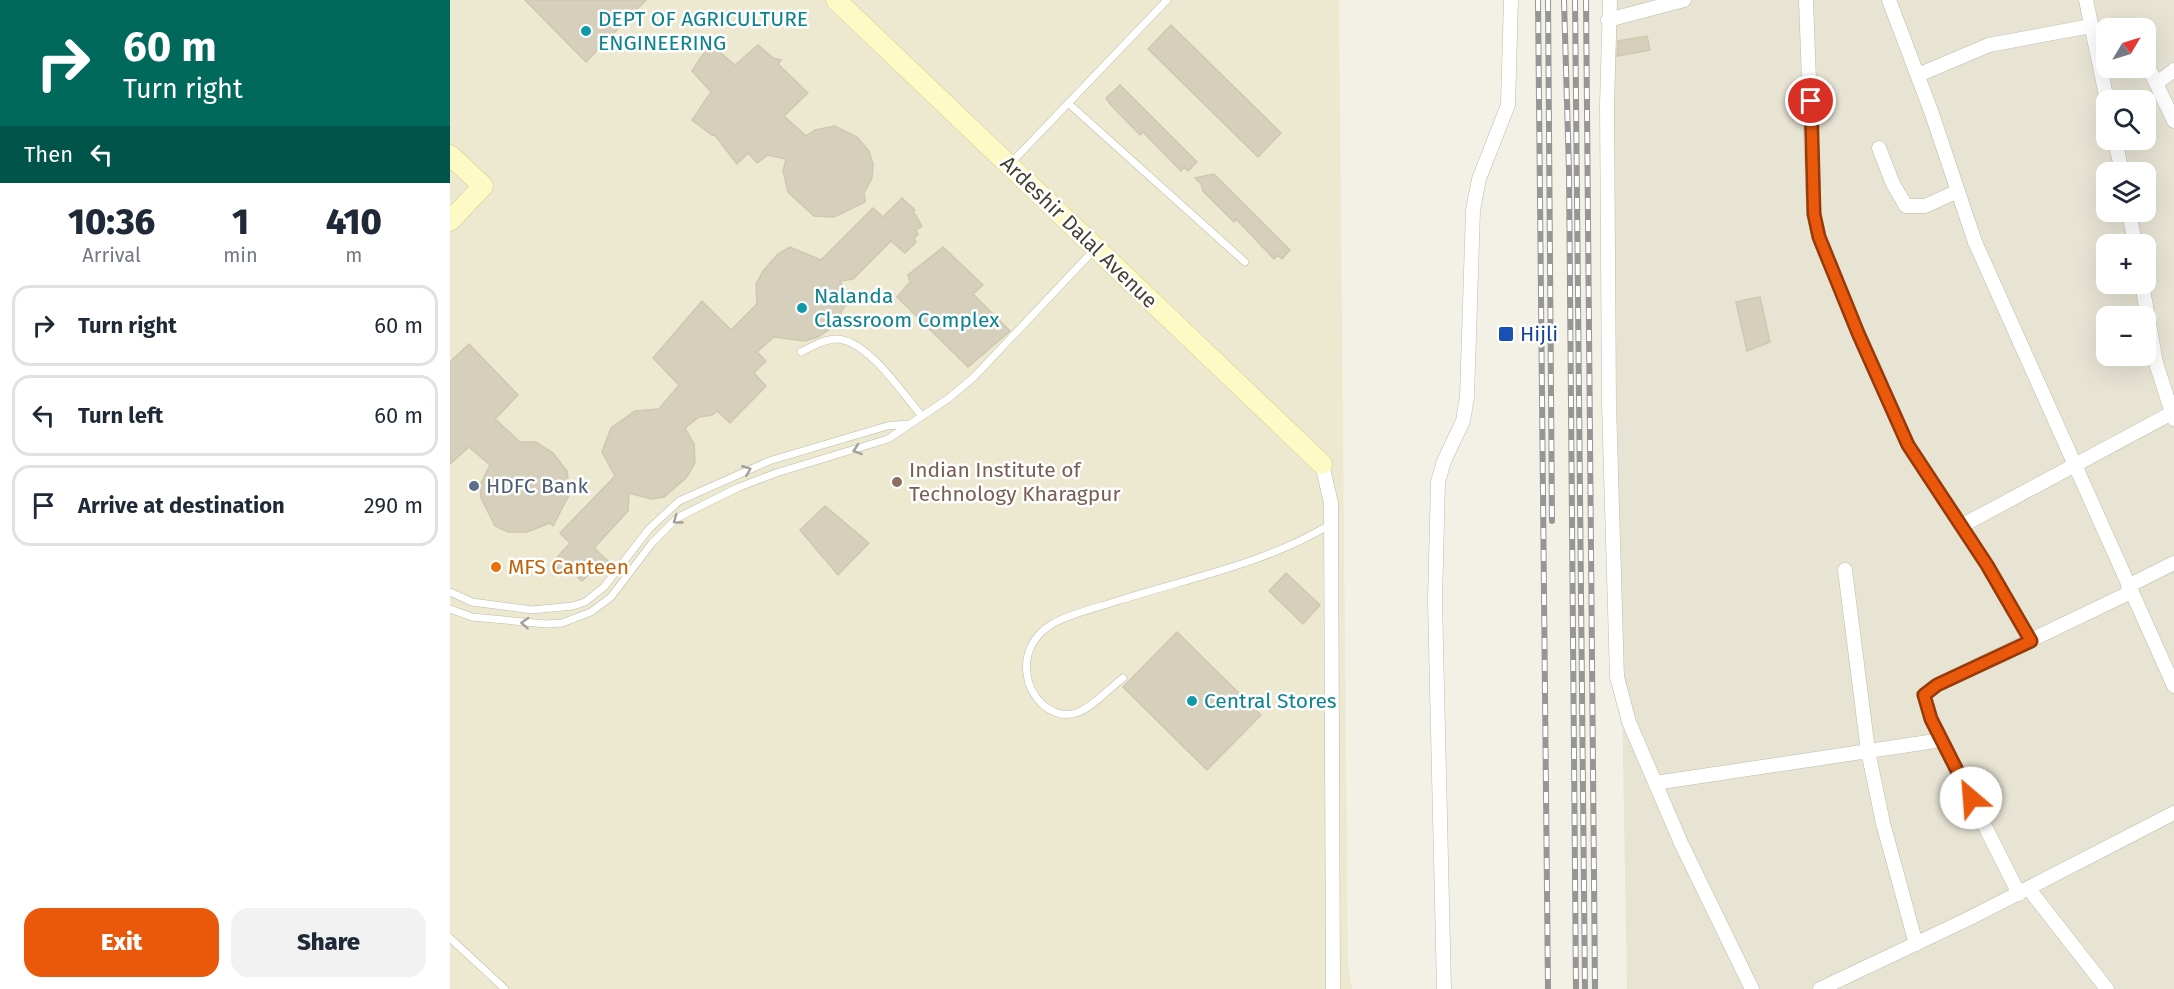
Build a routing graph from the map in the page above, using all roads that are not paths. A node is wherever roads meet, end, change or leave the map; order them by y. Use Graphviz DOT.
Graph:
graph roads {
  1 [pos="836,0"];
  2 [pos="1167,0"];
  3 [pos="1511,0"];
  4 [pos="1610,0"];
  5 [pos="1684,0"];
  6 [pos="1806,0"];
  7 [pos="1889,0"];
  8 [pos="2086,0"];
  9 [pos="1608,20"];
  10 [pos="2096,31"];
  11 [pos="2096,34"];
  12 [pos="2174,70"];
  13 [pos="1918,75"];
  14 [pos="2154,78"];
  15 [pos="2157,83"];
  16 [pos="1068,103"];
  17 [pos="2174,121"];
  18 [pos="1879,148"];
  19 [pos="450,155"];
  20 [pos="1010,165"];
  21 [pos="1958,191"];
  22 [pos="450,221"];
  23 [pos="1096,248"];
  24 [pos="1245,262"];
  25 [pos="2144,294"];
  26 [pos="801,352"];
  27 [pos="922,416"];
  28 [pos="2173,416"];
  29 [pos="909,424"];
  30 [pos="1322,464"];
  31 [pos="2073,465"];
  32 [pos="1330,524"];
  33 [pos="1961,526"];
  34 [pos="2174,563"];
  35 [pos="1845,570"];
  36 [pos="2129,589"];
  37 [pos="450,592"];
  38 [pos="450,609"];
  39 [pos="2031,641"];
  40 [pos="1123,678"];
  41 [pos="2174,686"];
  42 [pos="1942,740"];
  43 [pos="1868,751"];
  44 [pos="1655,783"];
  45 [pos="2174,813"];
  46 [pos="2024,891"];
  47 [pos="450,938"];
  48 [pos="1916,944"];
  49 [pos="504,989"];
  50 [pos="1333,989"];
  51 [pos="1444,989"];
  52 [pos="1752,989"];
  53 [pos="1820,989"];
  54 [pos="2107,989"];
  1 -- 20 [label="street, Ardeshir Dalal Avenue"];
  2 -- 16 [label="lane"];
  3 -- 51 [label="street"];
  4 -- 9 [label="street"];
  5 -- 9 [label="street"];
  6 -- 33 [label="street"];
  7 -- 13 [label="street"];
  8 -- 10 [label="street"];
  9 -- 44 [label="street"];
  11 -- 13 [label="street"];
  12 -- 15 [label="street"];
  13 -- 21 [label="street"];
  14 -- 15 [label="street"];
  15 -- 17 [label="street"];
  16 -- 20 [label="lane"];
  16 -- 24 [label="lane"];
  18 -- 21 [label="street"];
  19 -- 22 [label="street"];
  20 -- 23 [label="street, Ardeshir Dalal Avenue"];
  21 -- 31 [label="street"];
  23 -- 27 [label="lane"];
  23 -- 30 [label="street, Ardeshir Dalal Avenue"];
  25 -- 28 [label="street"];
  26 -- 27 [label="lane"];
  27 -- 29 [label="lane"];
  28 -- 31 [label="street"];
  37 -- 29 [label="lane, one-way"];
  29 -- 38 [label="lane, one-way"];
  30 -- 32 [label="street"];
  31 -- 33 [label="street"];
  31 -- 36 [label="street"];
  32 -- 40 [label="lane"];
  32 -- 50 [label="street"];
  33 -- 39 [label="street"];
  34 -- 36 [label="street"];
  35 -- 43 [label="street"];
  36 -- 39 [label="street"];
  36 -- 41 [label="street"];
  39 -- 42 [label="street"];
  42 -- 43 [label="street"];
  42 -- 46 [label="street"];
  43 -- 44 [label="street"];
  43 -- 48 [label="street"];
  44 -- 52 [label="street"];
  45 -- 46 [label="street"];
  46 -- 48 [label="street"];
  46 -- 54 [label="street"];
  47 -- 49 [label="lane"];
  48 -- 53 [label="street"];
}
